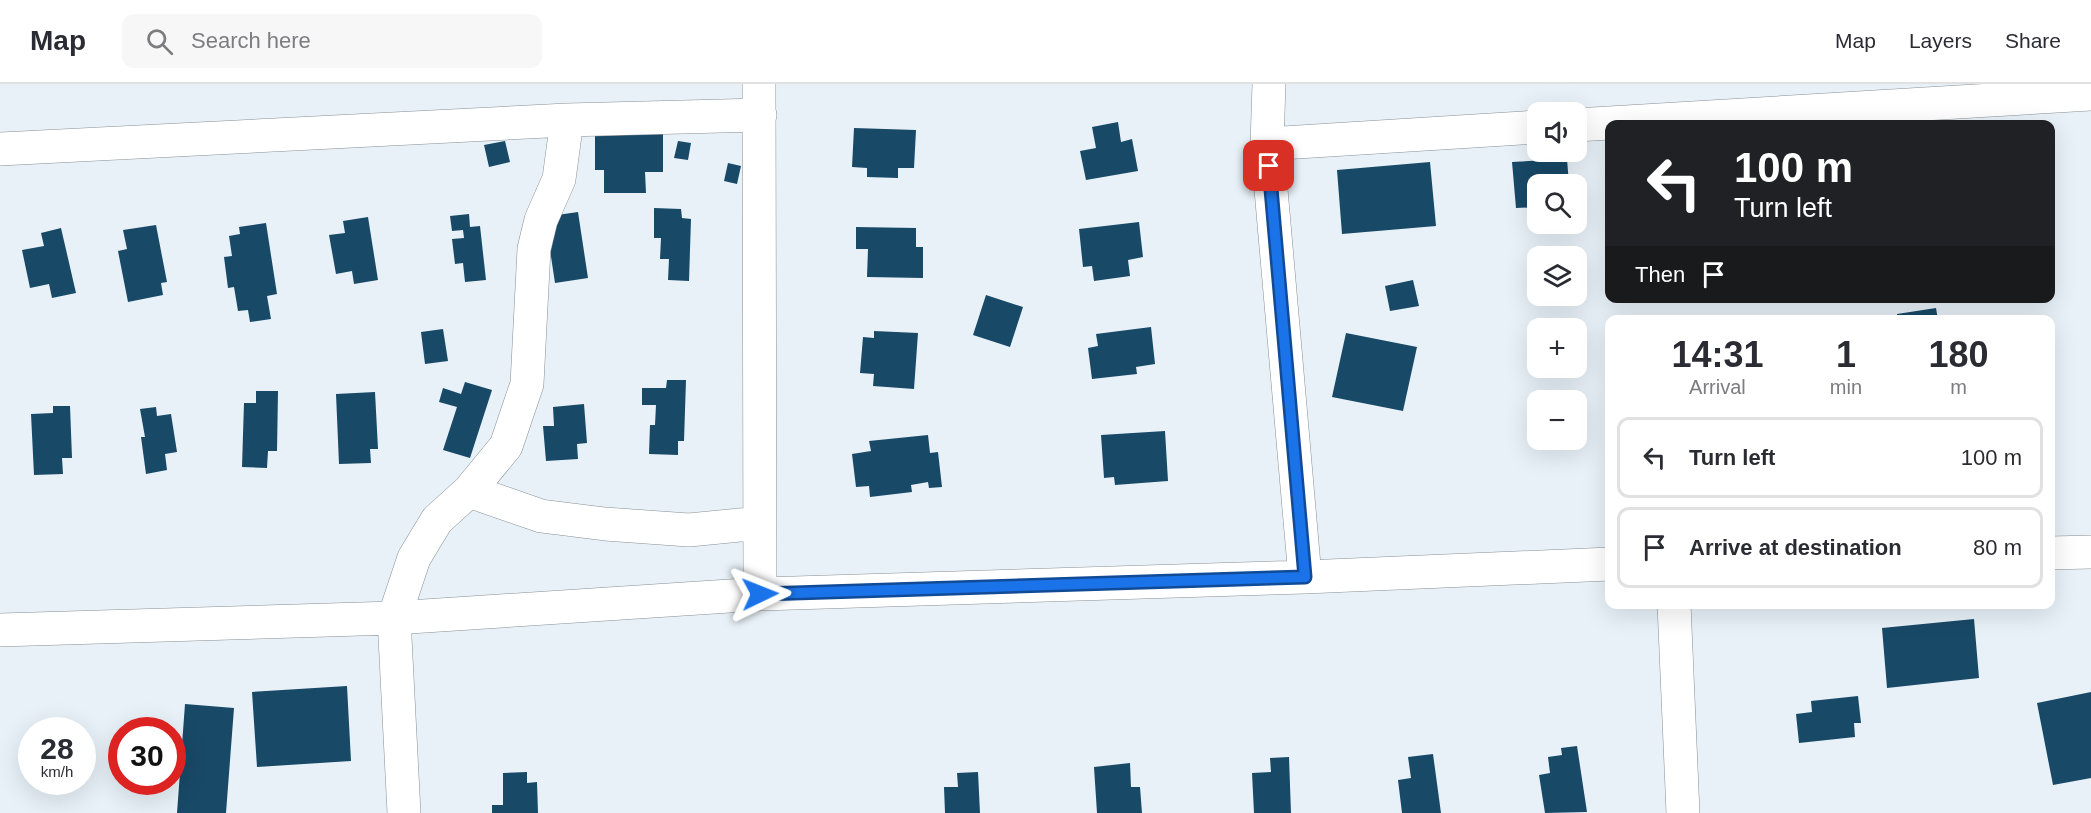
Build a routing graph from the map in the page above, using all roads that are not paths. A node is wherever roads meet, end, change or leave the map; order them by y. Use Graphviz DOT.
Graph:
graph roads {
  1 [pos="1269,84"];
  2 [pos="2091,94"];
  3 [pos="760,99"];
  4 [pos="567,120"];
  5 [pos="1659,120"];
  6 [pos="1605,123"];
  7 [pos="1587,124"];
  8 [pos="1527,128"];
  9 [pos="1267,144"];
  10 [pos="0,149"];
  11 [pos="469,491"];
  12 [pos="760,523"];
  13 [pos="2091,552"];
  14 [pos="2055,553"];
  15 [pos="1605,564"];
  16 [pos="1305,577"];
  17 [pos="760,594"];
  18 [pos="1674,609"];
  19 [pos="394,618"];
  20 [pos="0,630"];
  21 [pos="404,813"];
  22 [pos="1683,813"];
  1 -- 9 [label="street"];
  2 -- 5 [label="street"];
  3 -- 4 [label="street"];
  3 -- 12 [label="street"];
  4 -- 10 [label="street"];
  4 -- 11 [label="street"];
  6 -- 7 [label="street"];
  8 -- 9 [label="street"];
  9 -- 16 [label="street"];
  11 -- 12 [label="street"];
  11 -- 19 [label="street"];
  12 -- 17 [label="street"];
  13 -- 14 [label="street"];
  15 -- 16 [label="street"];
  16 -- 17 [label="street"];
  17 -- 19 [label="street"];
  18 -- 22 [label="street"];
  19 -- 20 [label="street"];
  19 -- 21 [label="street"];
}
